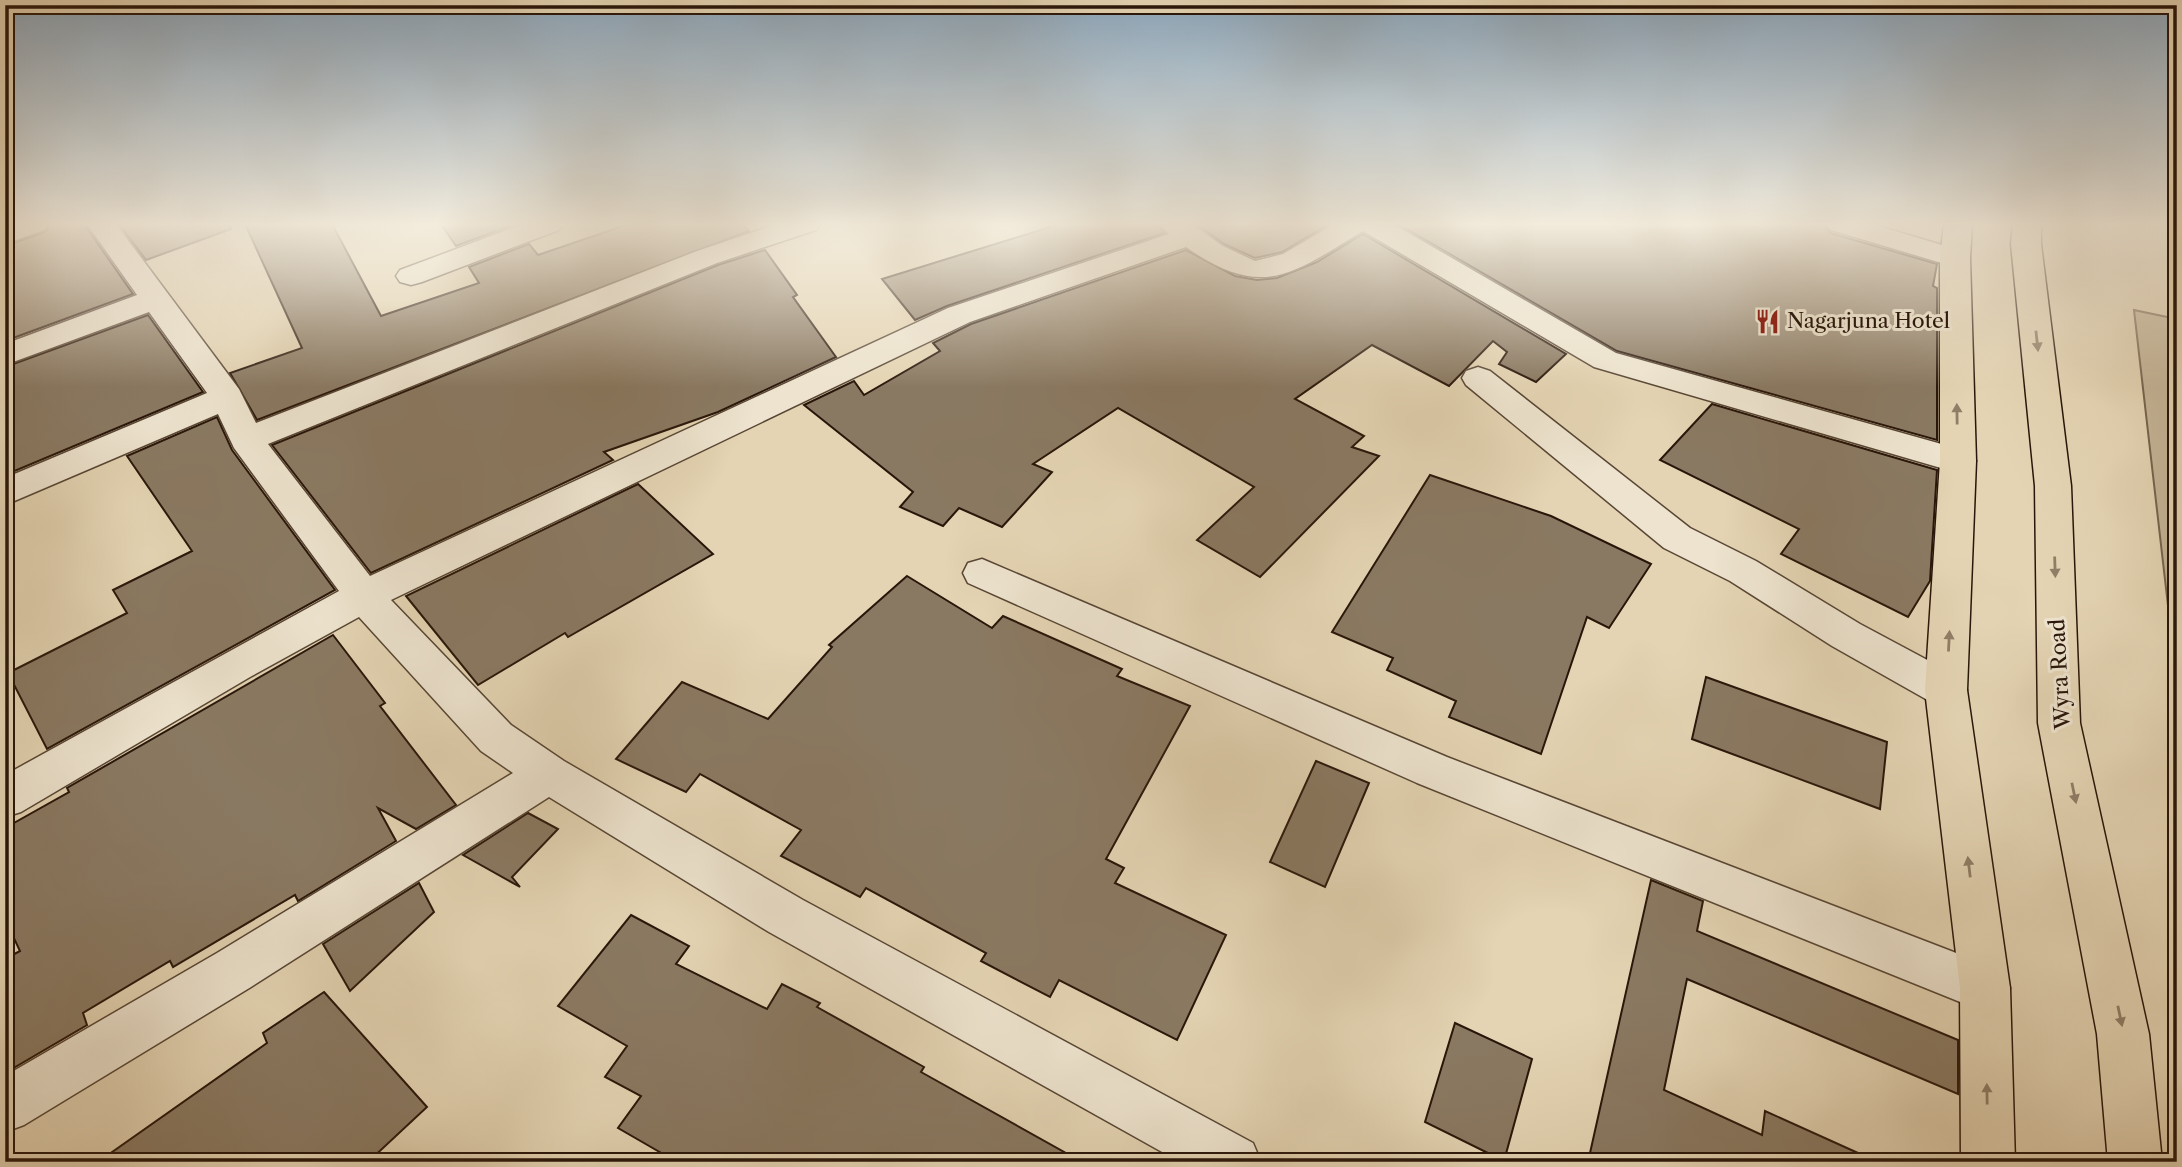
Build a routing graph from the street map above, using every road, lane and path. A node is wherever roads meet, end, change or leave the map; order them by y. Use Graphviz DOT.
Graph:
graph roads {
  1 [pos="139,278"];
  2 [pos="654,278"];
  3 [pos="1055,278"];
  4 [pos="1465,278"];
  5 [pos="1957,278"];
  6 [pos="2030,278"];
  7 [pos="154,299"];
  8 [pos="5,355"];
  9 [pos="1478,378"];
  10 [pos="227,397"];
  11 [pos="246,440"];
  12 [pos="1958,461"];
  13 [pos="5,492"];
  14 [pos="982,573"];
  15 [pos="364,596"];
  16 [pos="1947,690"];
  17 [pos="549,774"];
  18 [pos="5,798"];
  19 [pos="1985,988"];
  20 [pos="5,1106"];
  21 [pos="1234,1162"];
  22 [pos="1988,1162"];
  23 [pos="2135,1162"];
  1 -- 7 [label="street"];
  2 -- 11 [label="street"];
  3 -- 15 [label="street"];
  4 -- 12 [label="street"];
  12 -- 5 [label="main road, one-way"];
  6 -- 23 [label="main road, Wyra Road, one-way"];
  7 -- 8 [label="street"];
  7 -- 10 [label="street"];
  9 -- 16 [label="street"];
  10 -- 11 [label="street"];
  10 -- 13 [label="street"];
  11 -- 15 [label="street"];
  16 -- 12 [label="main road, one-way"];
  14 -- 19 [label="street"];
  15 -- 17 [label="street"];
  15 -- 18 [label="street"];
  19 -- 16 [label="main road, one-way"];
  17 -- 20 [label="street"];
  17 -- 21 [label="street"];
  22 -- 19 [label="main road, one-way"];
}
